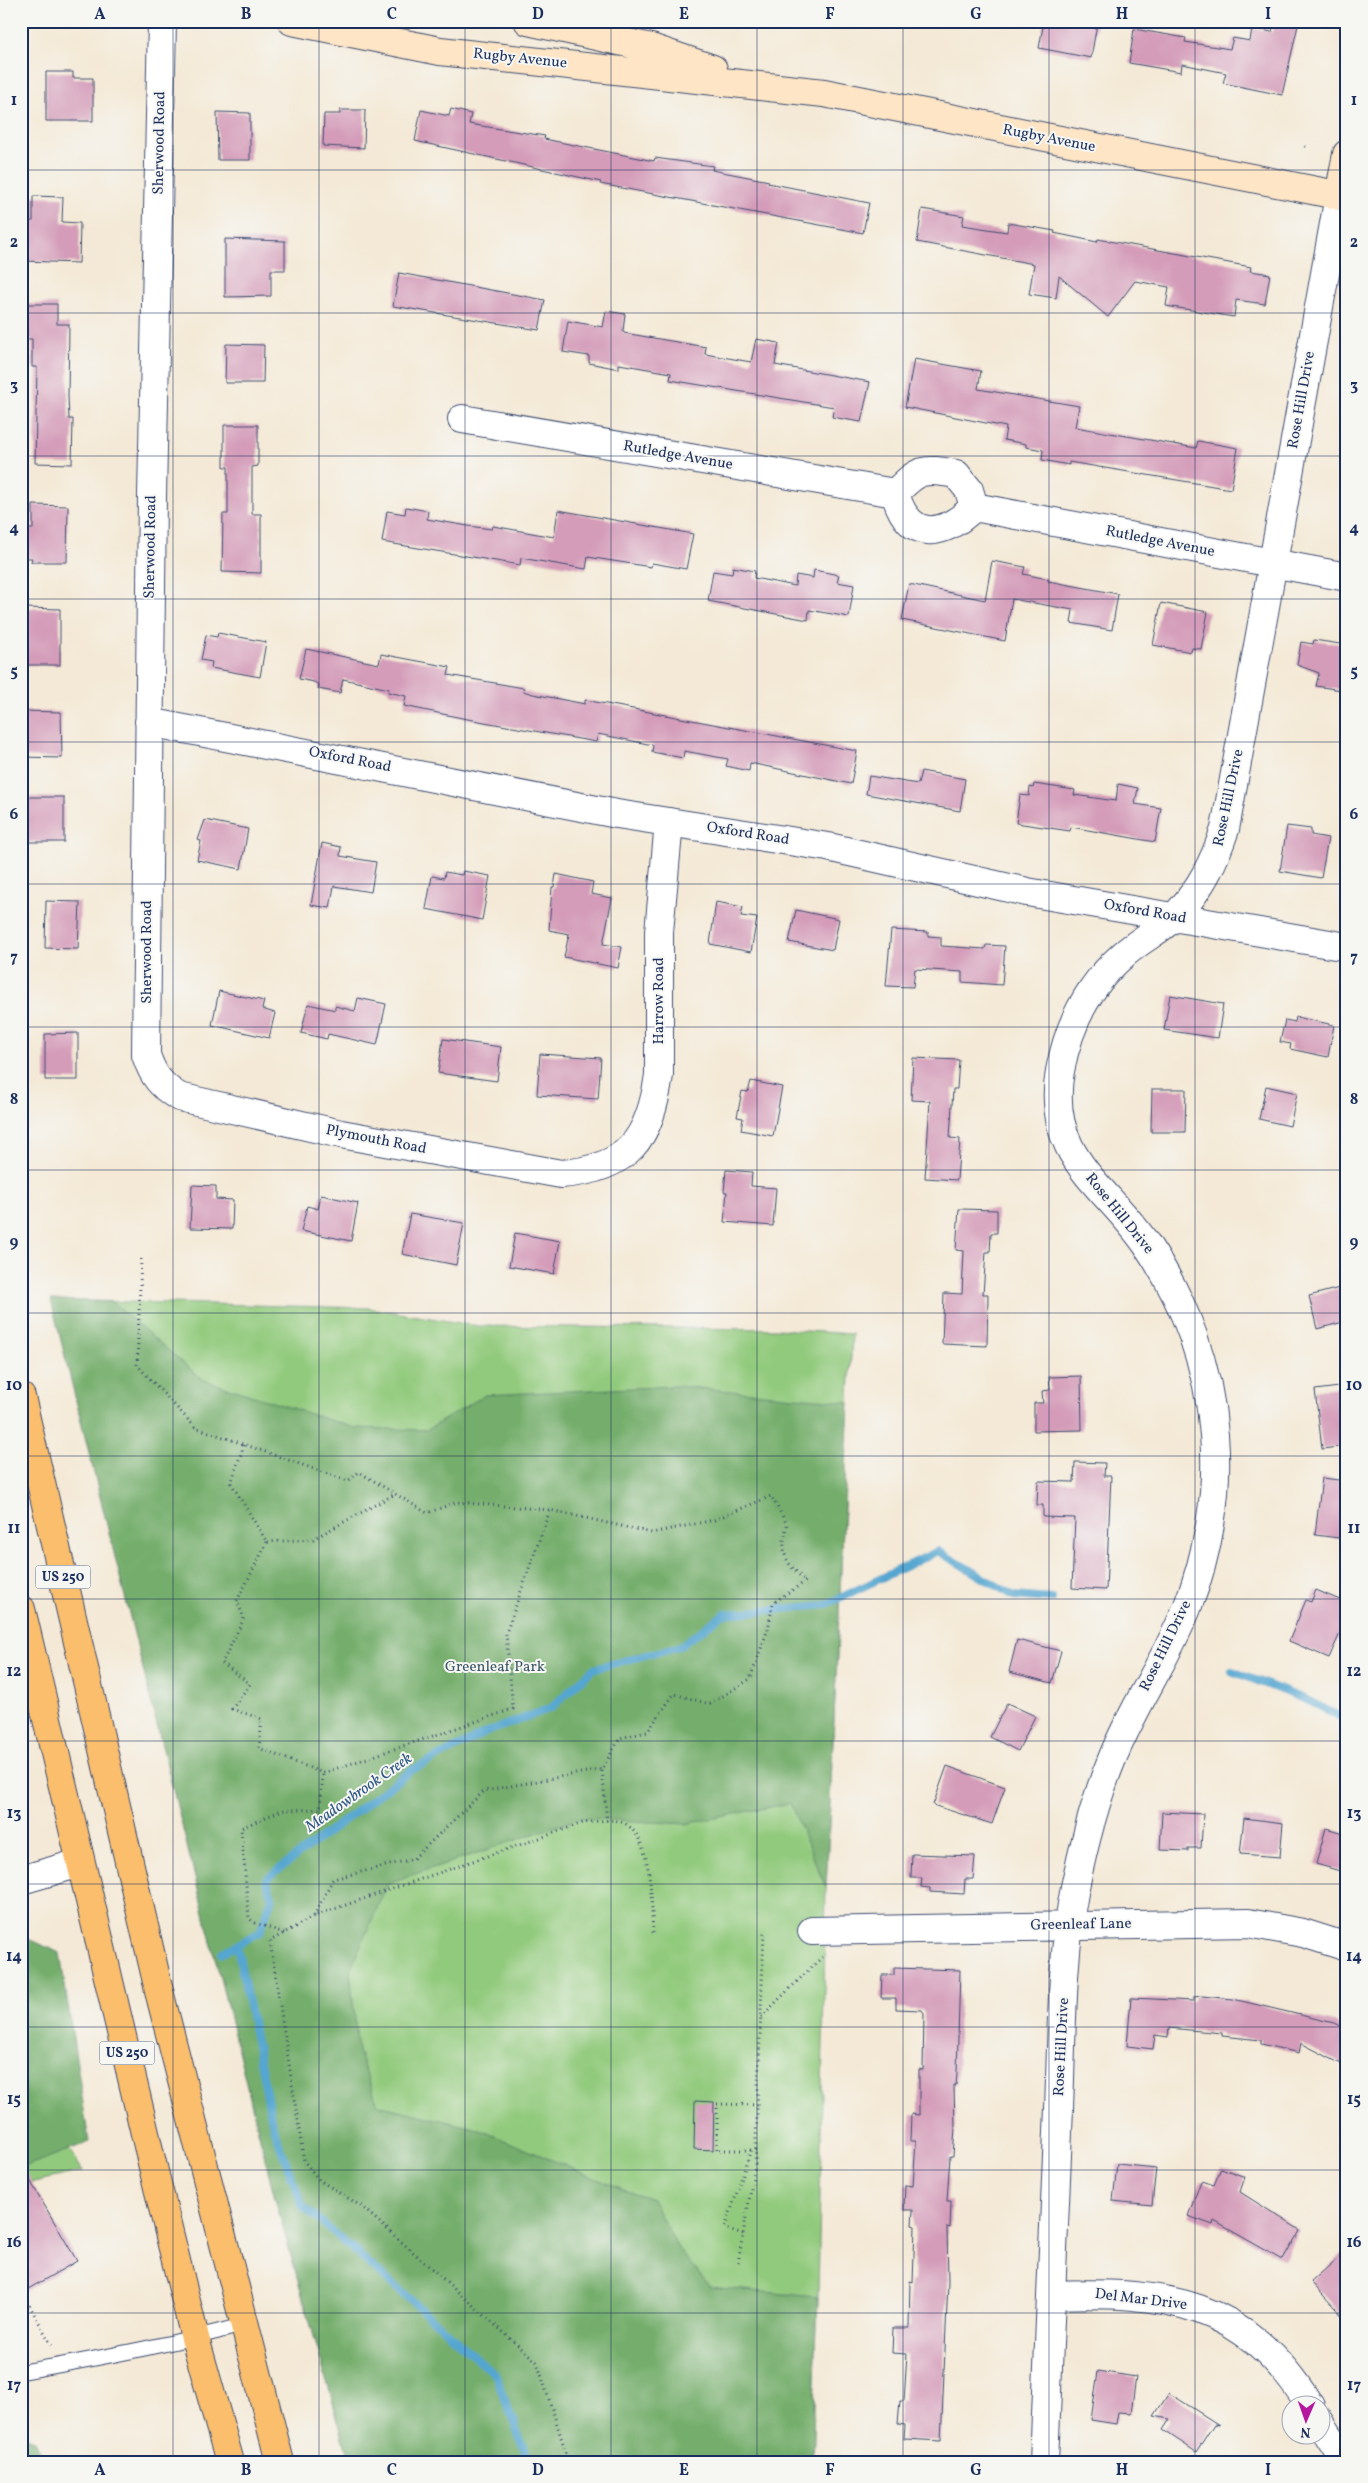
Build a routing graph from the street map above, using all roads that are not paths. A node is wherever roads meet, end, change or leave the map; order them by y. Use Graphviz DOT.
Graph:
graph roads {
  1 [pos="162,21"];
  2 [pos="292,21"];
  3 [pos="528,21"];
  4 [pos="750,84"];
  5 [pos="1347,154"];
  6 [pos="1343,197"];
  7 [pos="462,419"];
  8 [pos="894,493"];
  9 [pos="974,507"];
  10 [pos="1272,564"];
  11 [pos="1347,577"];
  12 [pos="149,722"];
  13 [pos="669,822"];
  14 [pos="1175,917"];
  15 [pos="1347,947"];
  16 [pos="152,1073"];
  17 [pos="610,1164"];
  18 [pos="21,1397"];
  19 [pos="21,1609"];
  20 [pos="80,1863"];
  21 [pos="21,1880"];
  22 [pos="1069,1925"];
  23 [pos="820,1942"];
  24 [pos="1347,1947"];
  25 [pos="1051,2295"];
  26 [pos="243,2325"];
  27 [pos="195,2338"];
  28 [pos="21,2372"];
  29 [pos="1303,2396"];
  30 [pos="1330,2437"];
  31 [pos="230,2462"];
  32 [pos="280,2462"];
  33 [pos="1044,2462"];
  34 [pos="1346,2462"];
  1 -- 12 [label="street, Sherwood Road"];
  2 -- 4 [label="street, Rugby Avenue"];
  3 -- 4 [label="street, Rugby Avenue"];
  4 -- 6 [label="street, Rugby Avenue"];
  5 -- 6 [label="street, Rose Hill Drive"];
  6 -- 10 [label="street, Rose Hill Drive"];
  7 -- 8 [label="street, Rutledge Avenue"];
  8 -- 9 [label="street"];
  8 -- 9 [label="street"];
  9 -- 10 [label="street, Rutledge Avenue"];
  10 -- 11 [label="street, Rutledge Avenue"];
  10 -- 14 [label="street, Rose Hill Drive"];
  12 -- 13 [label="street, Oxford Road"];
  12 -- 16 [label="street, Sherwood Road"];
  13 -- 14 [label="street, Oxford Road"];
  13 -- 17 [label="street, Harrow Road"];
  14 -- 15 [label="street, Oxford Road"];
  14 -- 22 [label="street, Rose Hill Drive"];
  16 -- 17 [label="street, Plymouth Road"];
  18 -- 26 [label="highway, US 250"];
  19 -- 20 [label="highway, US 250"];
  20 -- 21 [label="street"];
  20 -- 27 [label="highway, US 250"];
  22 -- 23 [label="street, Greenleaf Lane"];
  22 -- 24 [label="street, Greenleaf Lane"];
  22 -- 25 [label="street, Rose Hill Drive"];
  25 -- 29 [label="street, Del Mar Drive"];
  25 -- 33 [label="street, Rose Hill Drive"];
  26 -- 27 [label="lane"];
  26 -- 32 [label="highway, US 250"];
  27 -- 28 [label="lane"];
  27 -- 31 [label="highway, US 250"];
  30 -- 34 [label="street"];
}
